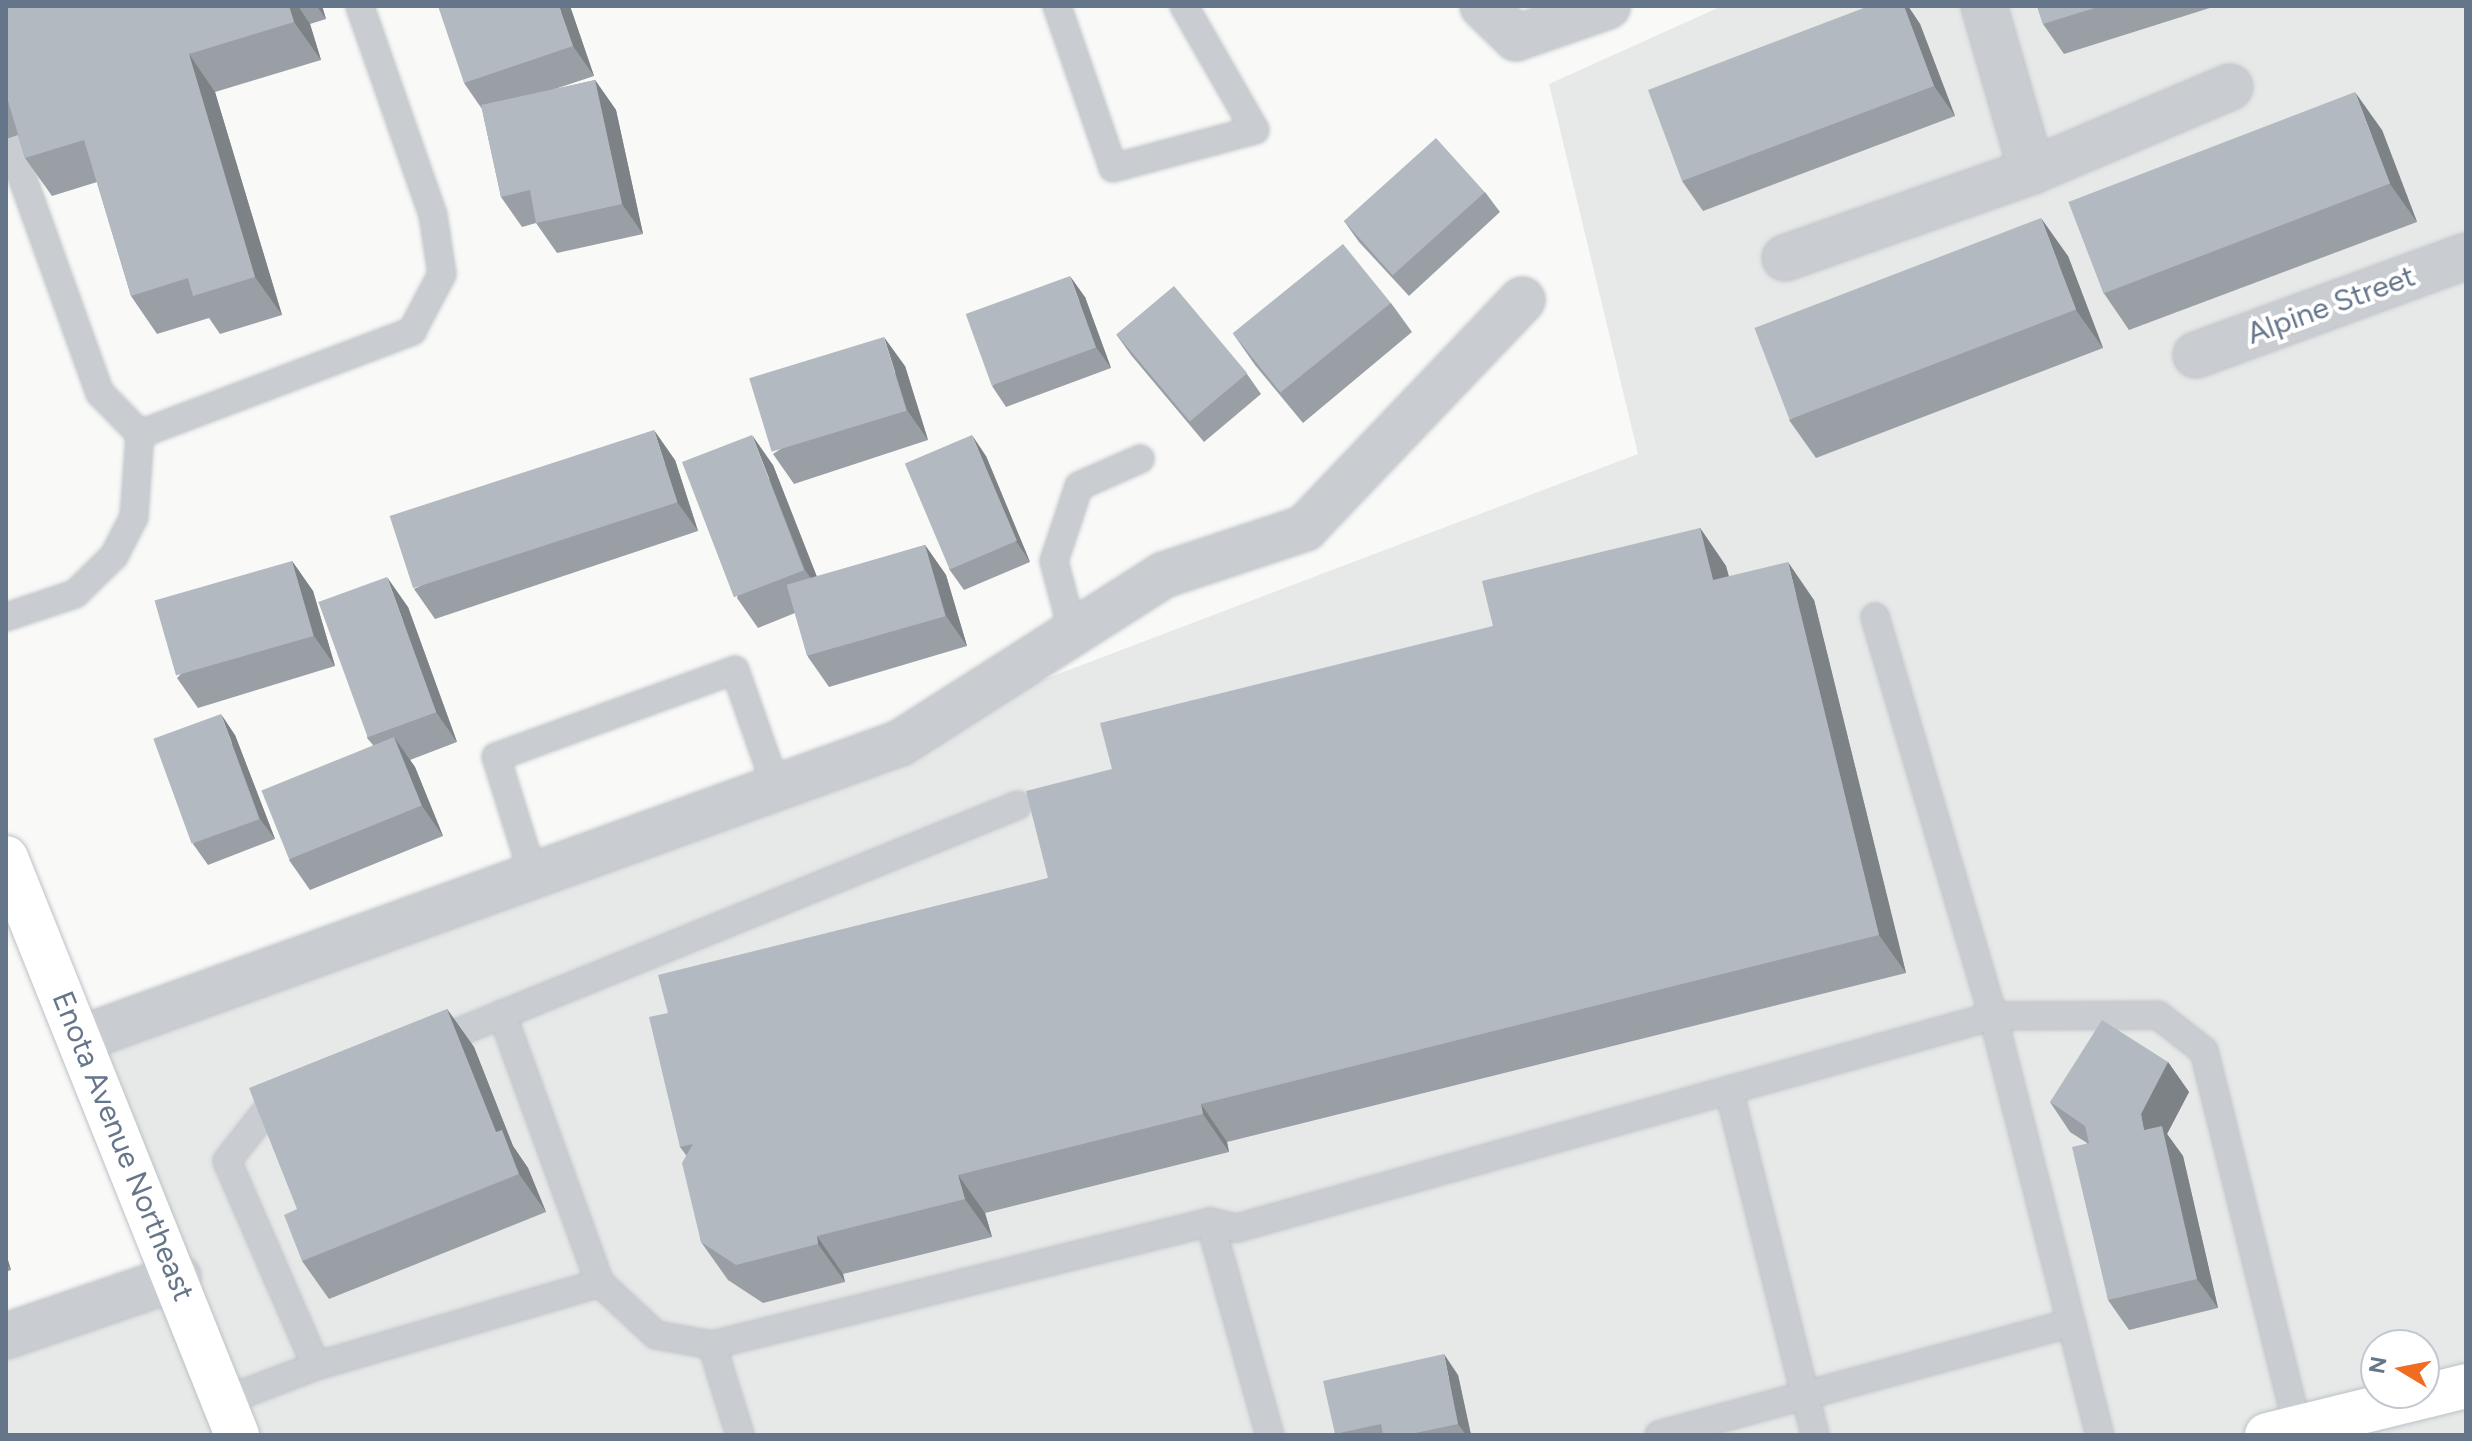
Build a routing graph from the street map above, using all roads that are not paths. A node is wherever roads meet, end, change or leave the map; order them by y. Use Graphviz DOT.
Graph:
graph roads {
  1 [pos="360,6"];
  2 [pos="1057,6"];
  3 [pos="1184,6"];
  4 [pos="1483,6"];
  5 [pos="1608,6"];
  6 [pos="1984,6"];
  7 [pos="2230,87"];
  8 [pos="8,138"];
  9 [pos="2032,171"];
  10 [pos="2466,256"];
  11 [pos="1785,258"];
  12 [pos="1522,300"];
  13 [pos="2196,355"];
  14 [pos="140,434"];
  15 [pos="1140,459"];
  16 [pos="6,617"];
  17 [pos="1875,617"];
  18 [pos="1073,633"];
  19 [pos="777,789"];
  20 [pos="1018,805"];
  21 [pos="6,858"];
  22 [pos="534,878"];
  23 [pos="502,1014"];
  24 [pos="1993,1016"];
  25 [pos="80,1039"];
  26 [pos="400,1056"];
  27 [pos="1729,1090"];
  28 [pos="312,1091"];
  29 [pos="1210,1222"];
  30 [pos="178,1277"];
  31 [pos="600,1283"];
  32 [pos="2071,1323"];
  33 [pos="6,1336"];
  34 [pos="712,1345"];
  35 [pos="316,1366"];
  36 [pos="2466,1386"];
  37 [pos="1805,1395"];
  38 [pos="231,1418"];
  39 [pos="2305,1430"];
  40 [pos="740,1435"];
  41 [pos="1270,1435"];
  42 [pos="1659,1435"];
  43 [pos="1815,1435"];
  44 [pos="2100,1435"];
  1 -- 14 [label="lane"];
  2 -- 3 [label="lane"];
  4 -- 5 [label="street"];
  6 -- 9 [label="street"];
  7 -- 9 [label="street"];
  8 -- 14 [label="lane"];
  9 -- 11 [label="street"];
  10 -- 13 [label="street, Alpine Street"];
  12 -- 18 [label="street"];
  14 -- 16 [label="lane"];
  15 -- 18 [label="lane"];
  17 -- 24 [label="lane"];
  18 -- 19 [label="street"];
  19 -- 22 [label="street"];
  19 -- 22 [label="lane"];
  20 -- 23 [label="lane"];
  21 -- 25 [label="main road, Enota Avenue Northeast"];
  22 -- 25 [label="street"];
  23 -- 26 [label="lane"];
  23 -- 31 [label="lane"];
  24 -- 27 [label="lane"];
  24 -- 32 [label="lane"];
  24 -- 39 [label="lane"];
  25 -- 30 [label="main road, Enota Avenue Northeast"];
  27 -- 29 [label="lane"];
  27 -- 37 [label="lane"];
  28 -- 35 [label="lane"];
  29 -- 34 [label="lane"];
  29 -- 41 [label="lane"];
  30 -- 33 [label="street"];
  30 -- 38 [label="main road, Enota Avenue Northeast"];
  31 -- 34 [label="lane"];
  31 -- 35 [label="lane"];
  32 -- 37 [label="lane"];
  32 -- 44 [label="lane"];
  34 -- 40 [label="lane"];
  35 -- 38 [label="lane"];
  36 -- 39 [label="main road"];
  37 -- 42 [label="lane"];
  37 -- 43 [label="lane"];
}
